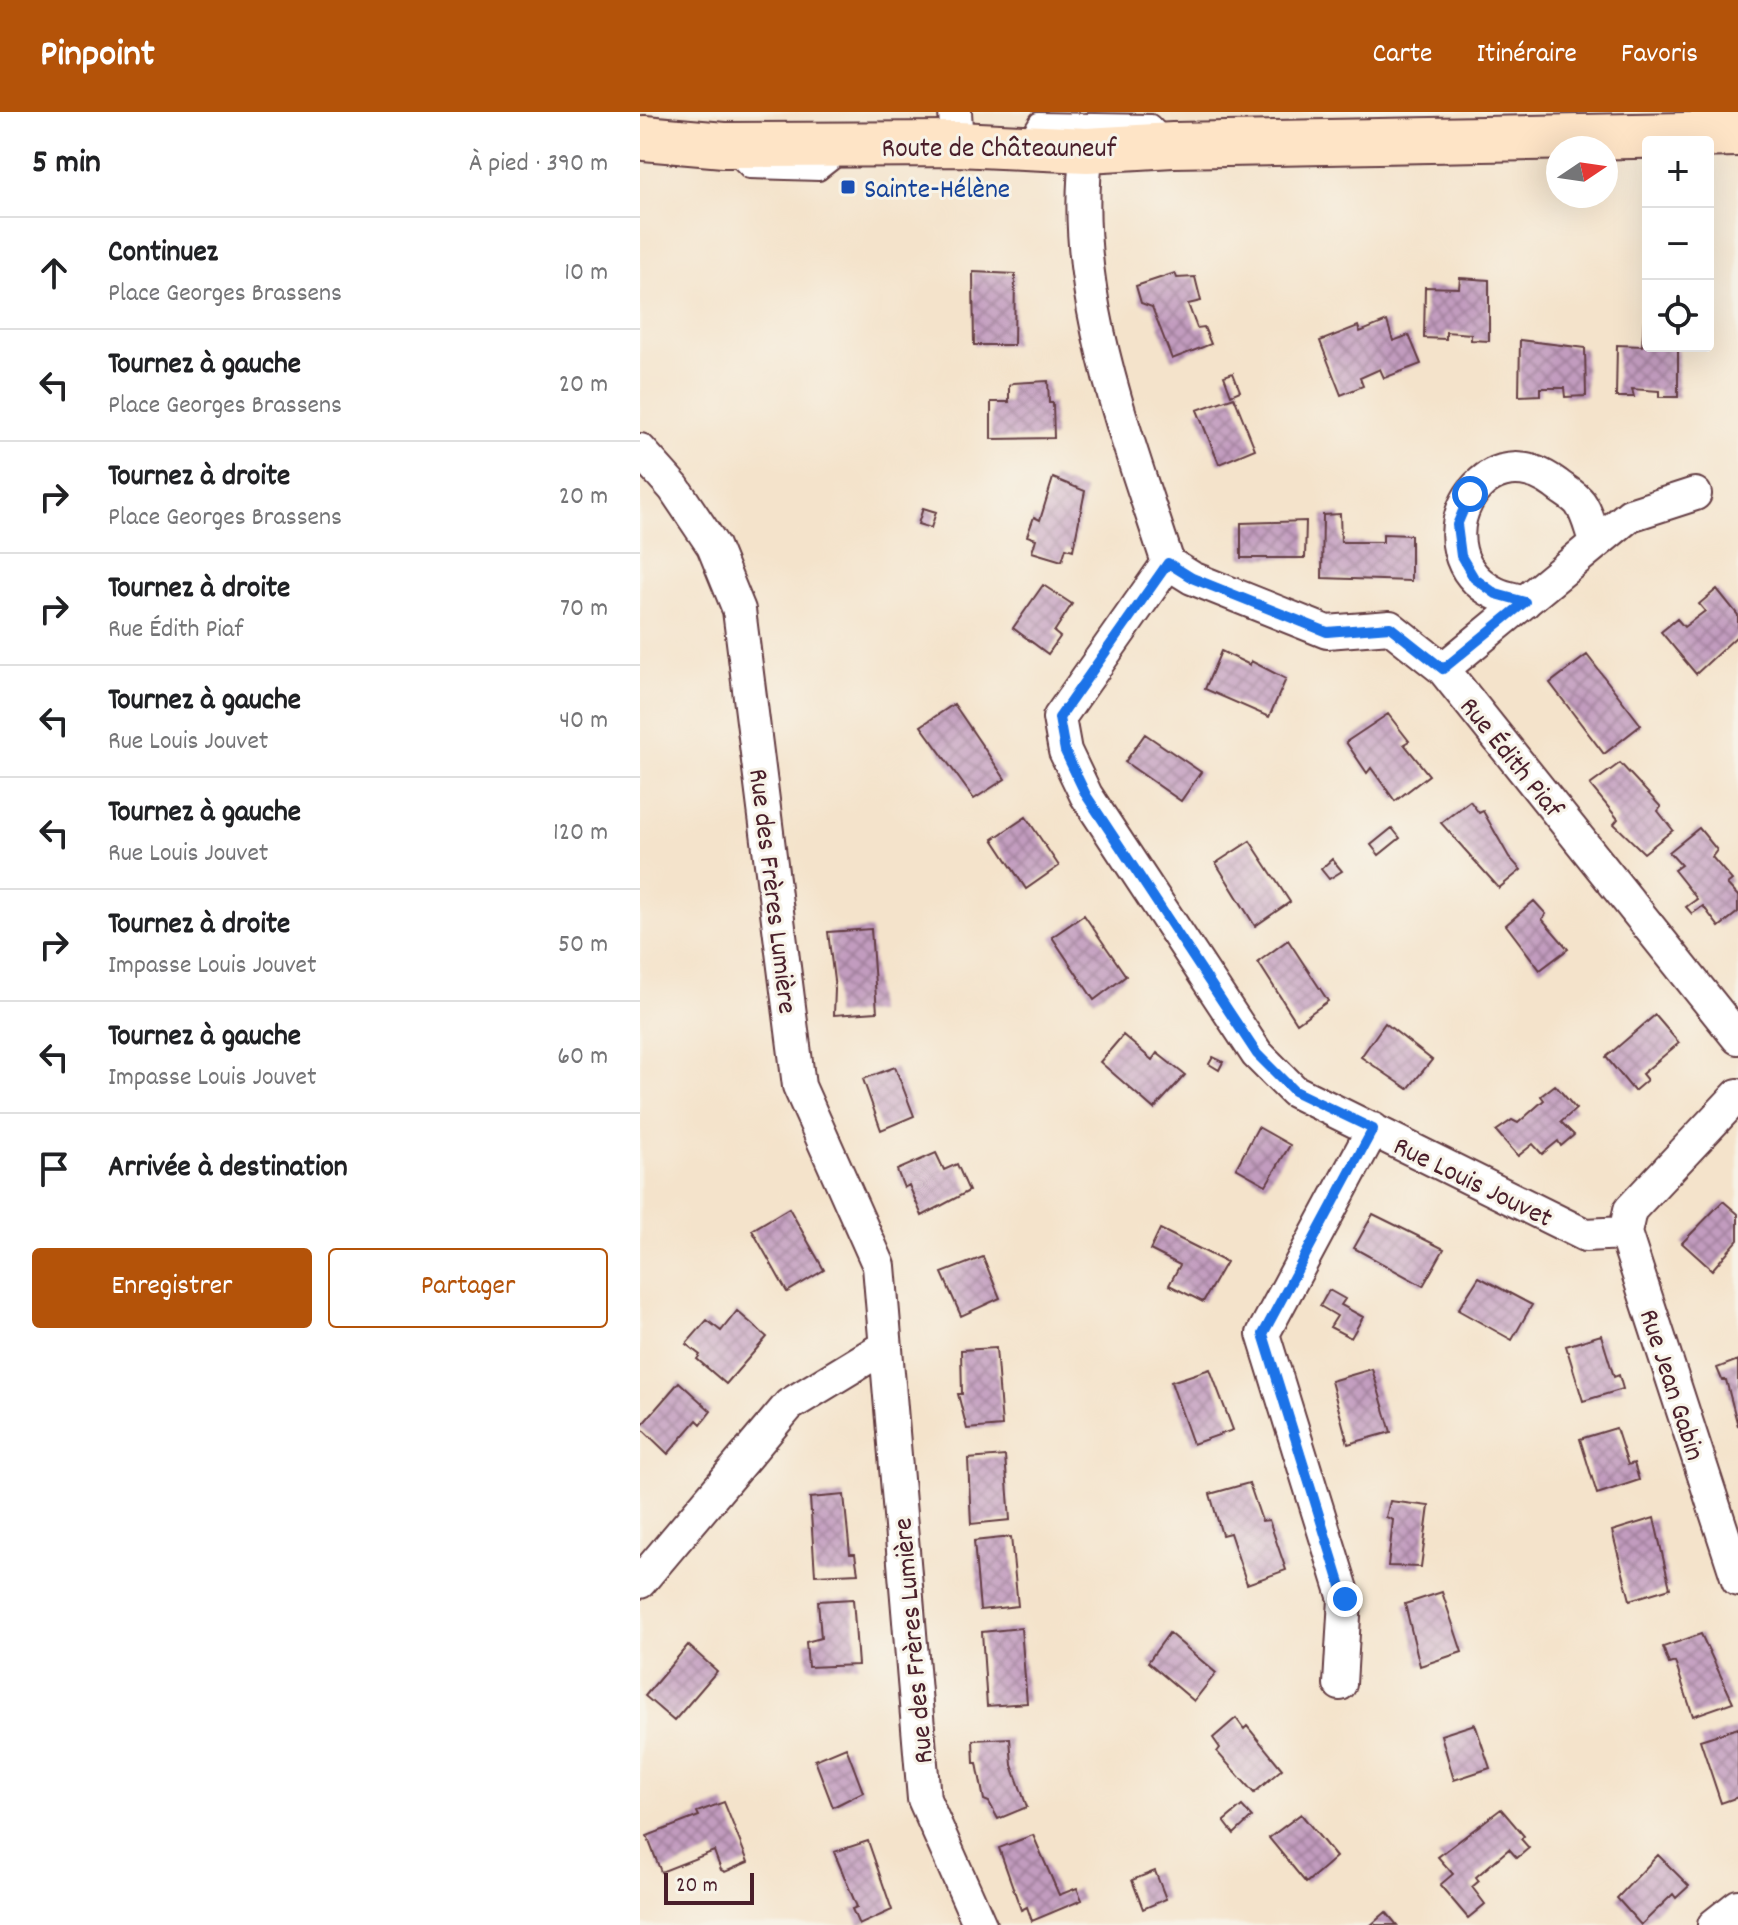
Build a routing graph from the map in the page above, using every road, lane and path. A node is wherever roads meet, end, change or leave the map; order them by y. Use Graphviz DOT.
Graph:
graph roads {
  1 [pos="956,128"];
  2 [pos="1738,134"];
  3 [pos="641,141"];
  4 [pos="1173,145"];
  5 [pos="1022,147"];
  6 [pos="1087,150"];
  7 [pos="640,450"];
  8 [pos="1695,494"];
  9 [pos="1596,543"];
  10 [pos="1168,563"];
  11 [pos="1525,602"];
  12 [pos="1443,669"];
  13 [pos="1738,1038"];
  14 [pos="1738,1095"];
  15 [pos="1373,1129"];
  16 [pos="1625,1233"];
  17 [pos="886,1346"];
  18 [pos="1722,1486"];
  19 [pos="1738,1580"];
  20 [pos="640,1582"];
  21 [pos="1340,1684"];
  22 [pos="1738,1906"];
  23 [pos="980,1925"];
  24 [pos="1714,1925"];
  1 -- 3 [label="main road, Route de Châteauneuf"];
  1 -- 5 [label="main road, Route de Châteauneuf"];
  2 -- 4 [label="main road, Route de Châteauneuf"];
  4 -- 5 [label="lane"];
  4 -- 6 [label="main road, Route de Châteauneuf"];
  5 -- 6 [label="main road, Route de Châteauneuf"];
  6 -- 10 [label="street"];
  7 -- 17 [label="street, Rue des Frères Lumière"];
  8 -- 9 [label="street"];
  9 -- 11 [label="street"];
  9 -- 11 [label="street"];
  10 -- 12 [label="street, Rue Édith Piaf"];
  10 -- 15 [label="street, Rue Louis Jouvet"];
  11 -- 12 [label="street"];
  12 -- 13 [label="street, Rue Édith Piaf"];
  14 -- 16 [label="street"];
  15 -- 16 [label="street, Rue Louis Jouvet"];
  15 -- 21 [label="street"];
  16 -- 18 [label="street, Rue Jean Gabin"];
  17 -- 20 [label="street"];
  17 -- 23 [label="street, Rue des Frères Lumière"];
  18 -- 19 [label="street, Rue Jean Gabin"];
  22 -- 24 [label="street"];
}
